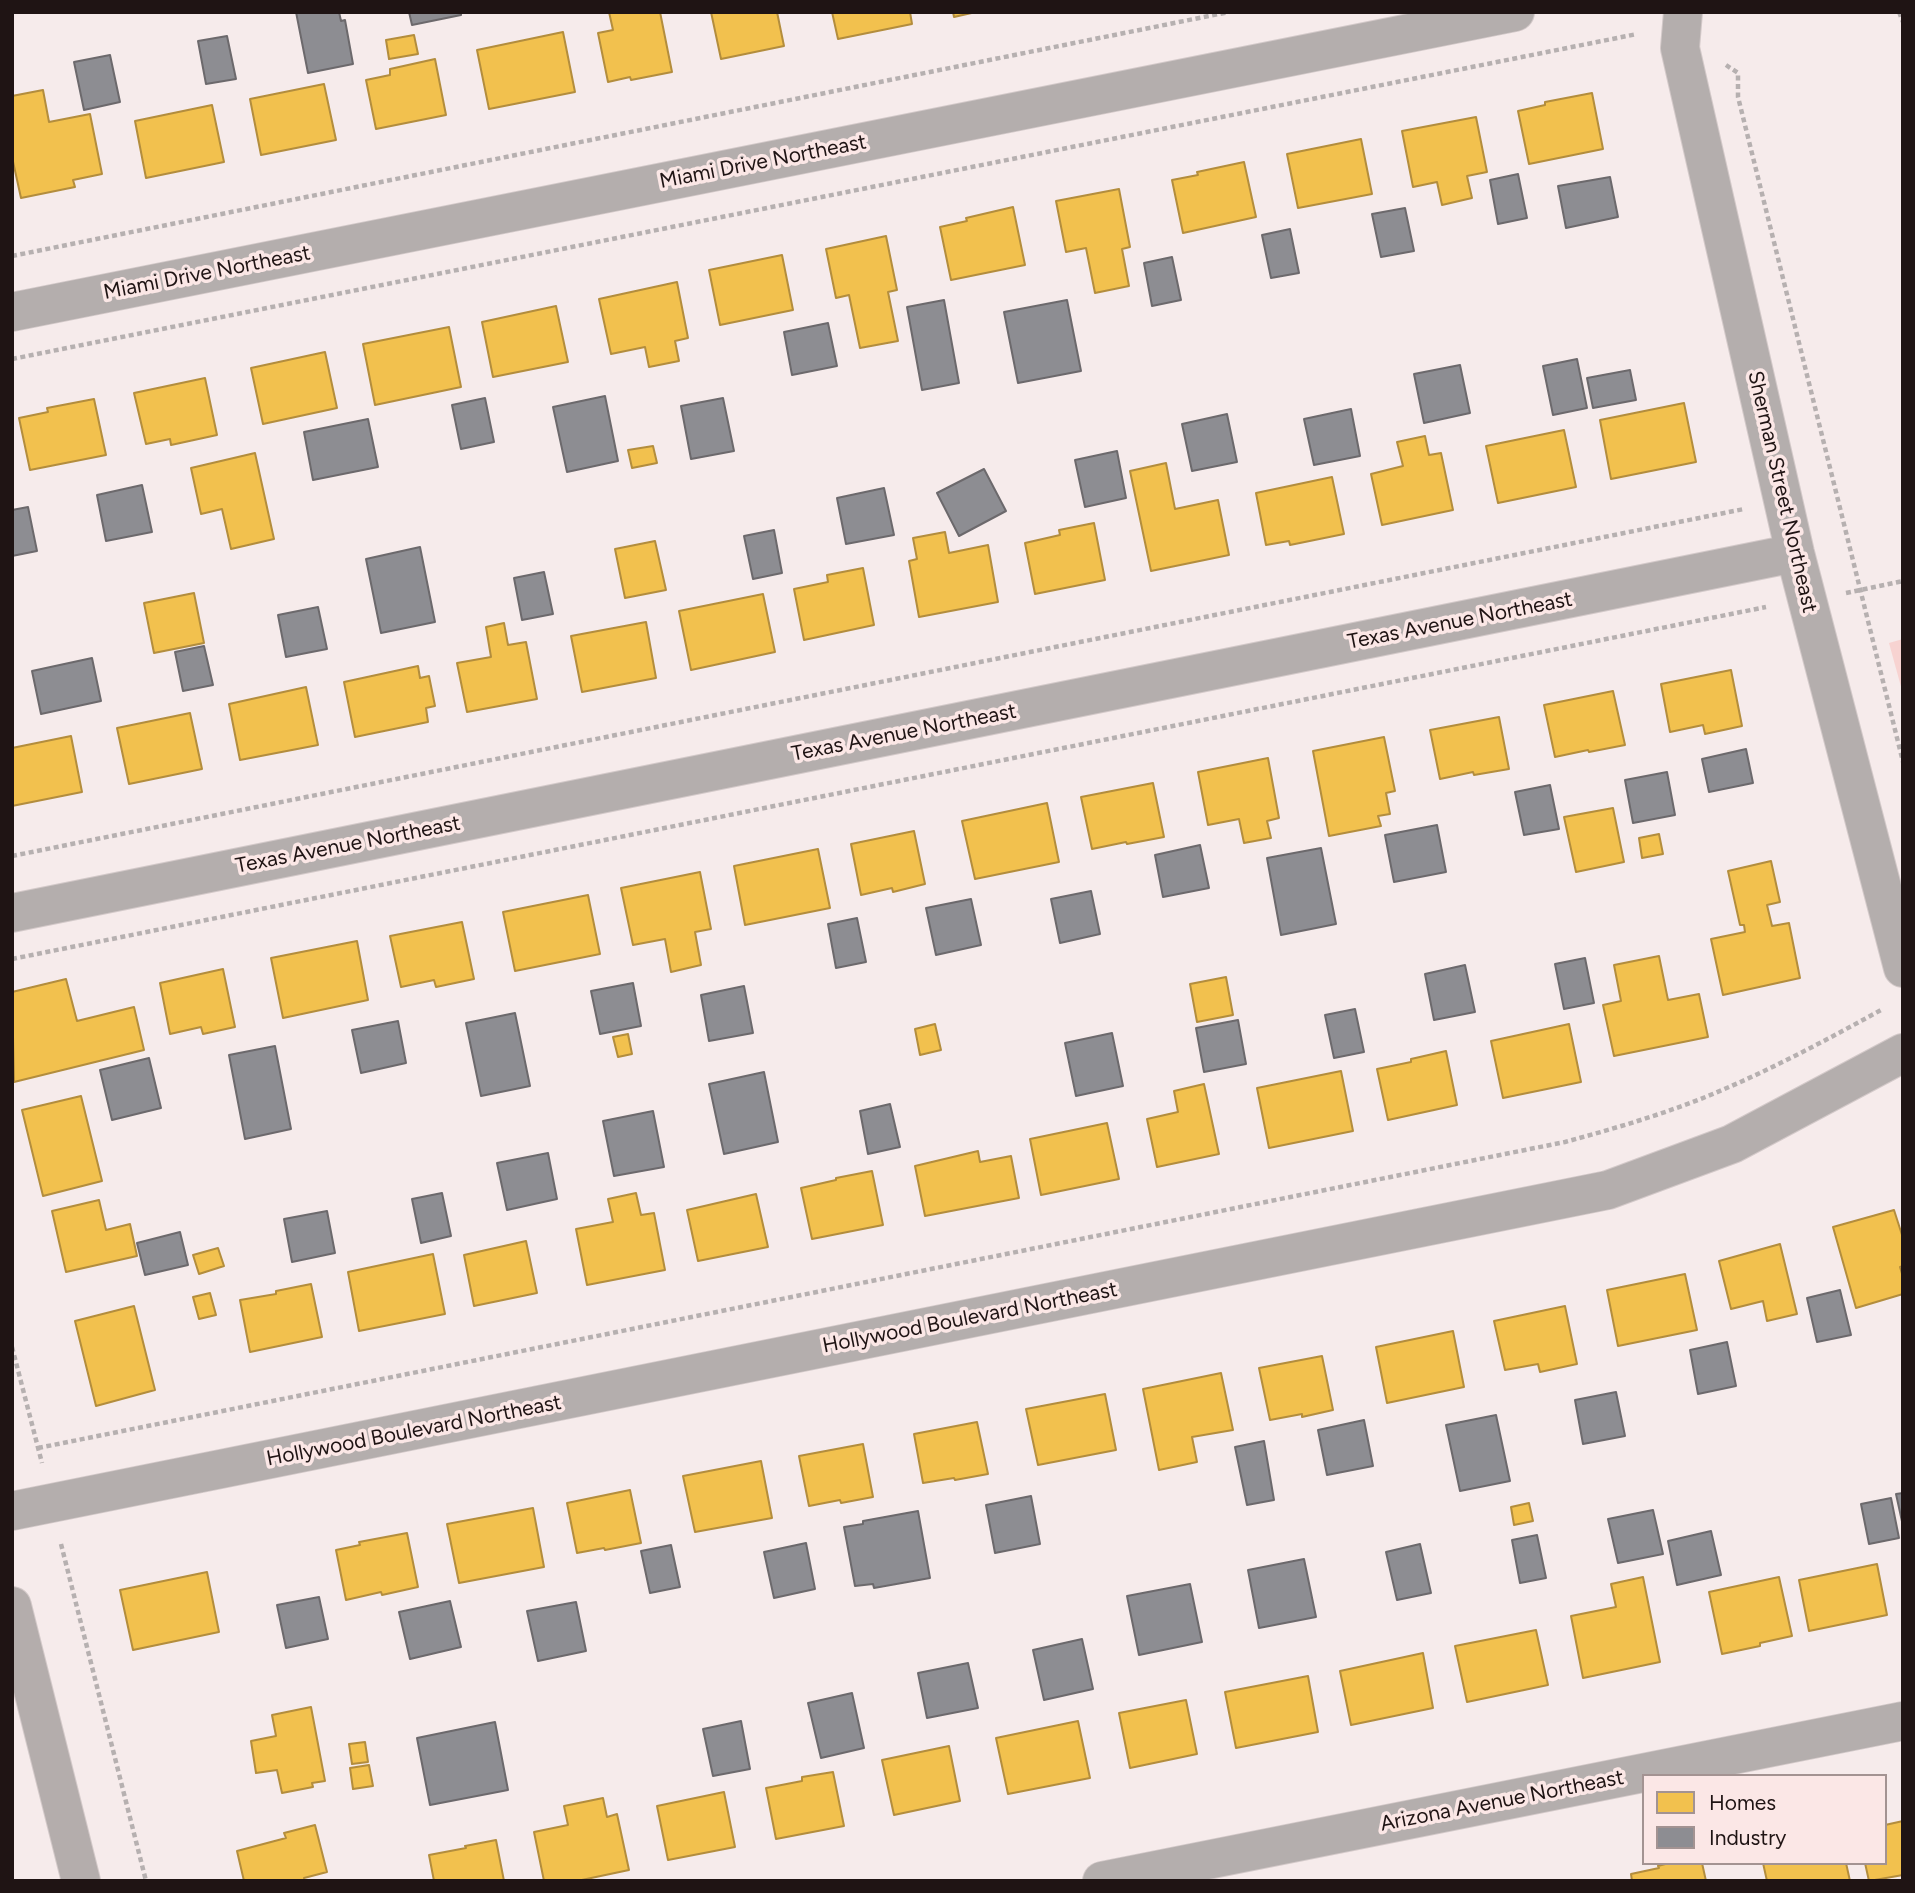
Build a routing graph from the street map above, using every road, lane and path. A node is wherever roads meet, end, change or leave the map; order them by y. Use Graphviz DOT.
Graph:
graph roads {
  1 [pos="1229,12"];
  2 [pos="1515,12"];
  3 [pos="1683,12"];
  4 [pos="1899,12"];
  5 [pos="1903,22"];
  6 [pos="1637,34"];
  7 [pos="1716,59"];
  8 [pos="12,256"];
  9 [pos="12,312"];
  10 [pos="12,359"];
  11 [pos="1756,506"];
  12 [pos="1795,553"];
  13 [pos="1903,582"];
  14 [pos="1860,590"];
  15 [pos="1842,594"];
  16 [pos="1767,607"];
  17 [pos="1903,762"];
  18 [pos="12,856"];
  19 [pos="12,913"];
  20 [pos="12,959"];
  21 [pos="1903,968"];
  22 [pos="1881,1010"];
  23 [pos="1903,1053"];
  24 [pos="12,1347"];
  25 [pos="38,1448"];
  26 [pos="41,1463"];
  27 [pos="12,1511"];
  28 [pos="60,1536"];
  29 [pos="12,1606"];
  30 [pos="1903,1721"];
  31 [pos="81,1881"];
  32 [pos="146,1881"];
  33 [pos="1102,1881"];
  1 -- 8 [label="path"];
  2 -- 9 [label="street, Miami Drive Northeast"];
  3 -- 12 [label="street, Sherman Street Northeast"];
  4 -- 5 [label="path"];
  6 -- 10 [label="path"];
  7 -- 14 [label="path"];
  11 -- 18 [label="path"];
  12 -- 19 [label="street, Texas Avenue Northeast"];
  12 -- 21 [label="street, Sherman Street Northeast"];
  13 -- 14 [label="path"];
  14 -- 15 [label="path"];
  14 -- 17 [label="path"];
  16 -- 20 [label="path"];
  22 -- 25 [label="path"];
  23 -- 27 [label="street, Hollywood Boulevard Northeast"];
  24 -- 25 [label="path"];
  25 -- 26 [label="path"];
  28 -- 32 [label="path"];
  29 -- 31 [label="main road"];
  30 -- 33 [label="street, Arizona Avenue Northeast"];
}
